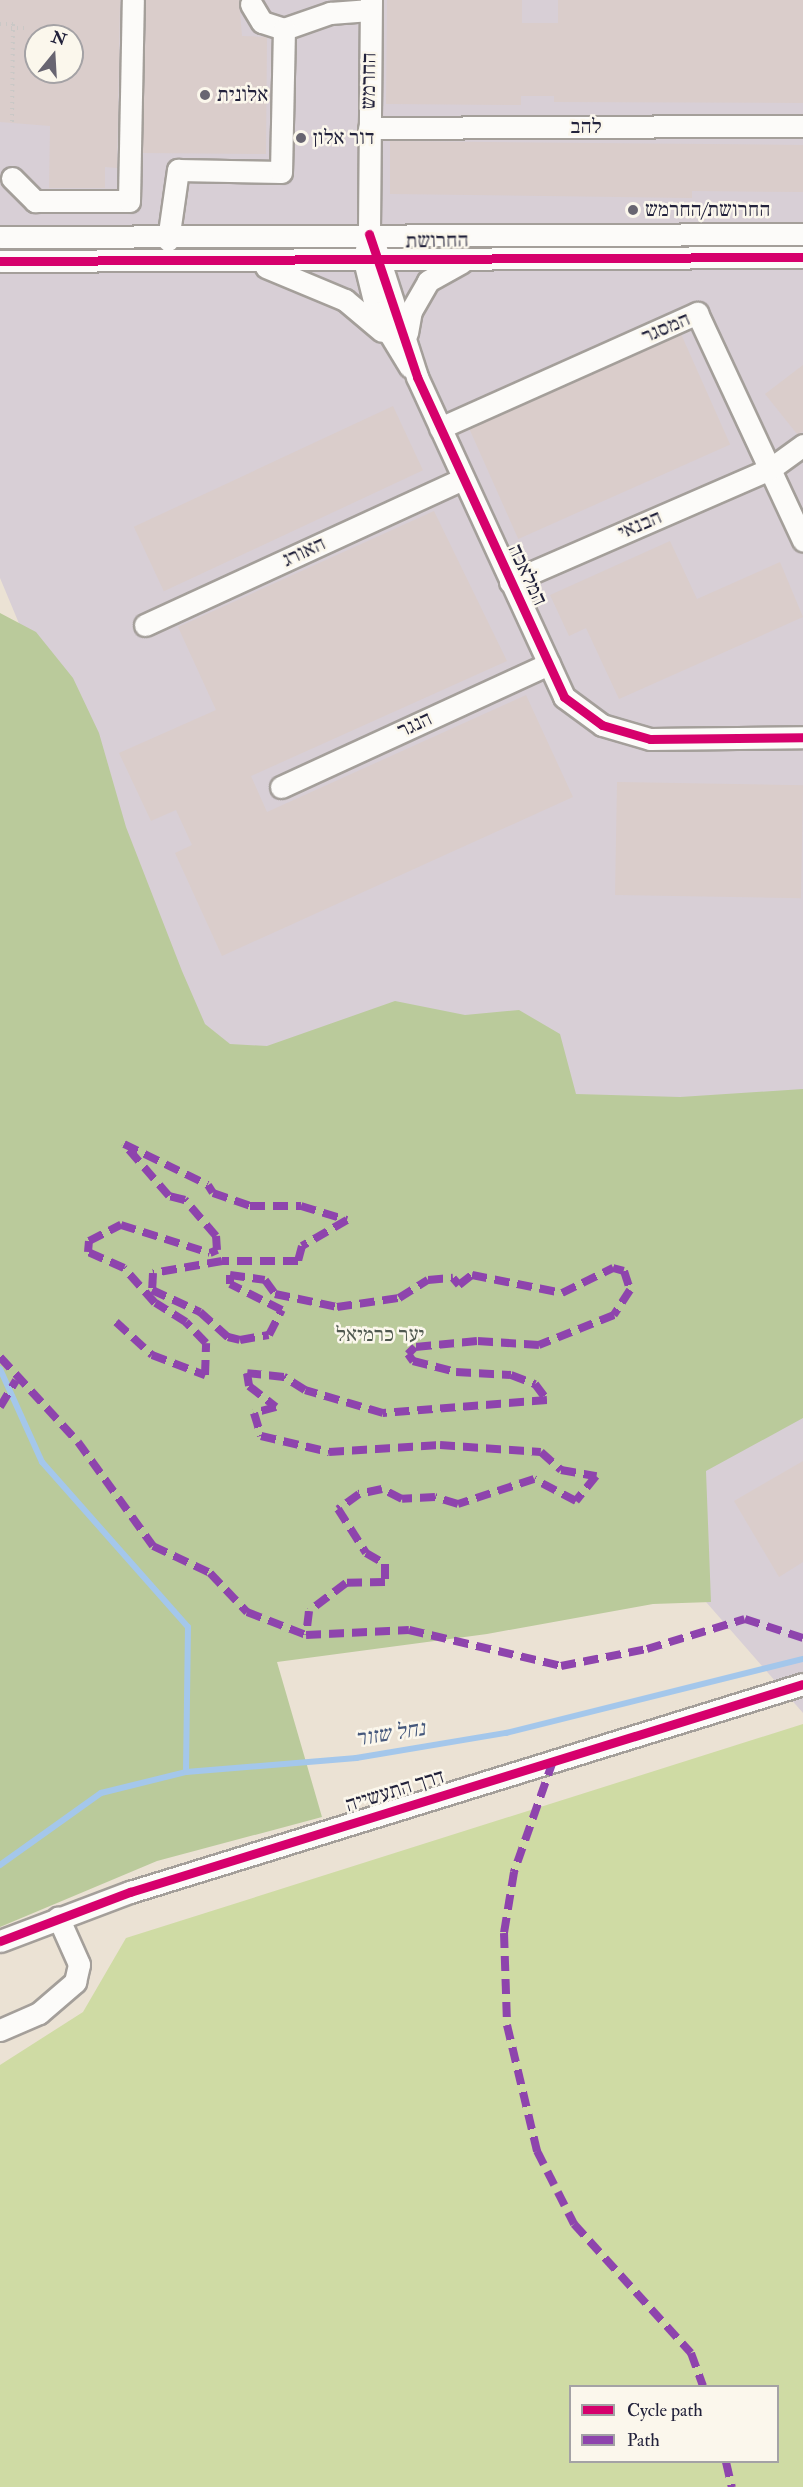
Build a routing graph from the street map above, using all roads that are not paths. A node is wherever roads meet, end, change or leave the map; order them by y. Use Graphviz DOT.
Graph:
graph roads {
  1 [pos="132,0"];
  2 [pos="251,4"];
  3 [pos="371,5"];
  4 [pos="284,29"];
  5 [pos="803,126"];
  6 [pos="369,128"];
  7 [pos="12,178"];
  8 [pos="369,234"];
  9 [pos="803,234"];
  10 [pos="0,237"];
  11 [pos="168,240"];
  12 [pos="803,258"];
  13 [pos="474,259"];
  14 [pos="372,260"];
  15 [pos="0,261"];
  16 [pos="246,261"];
  17 [pos="398,337"];
  18 [pos="440,428"];
  19 [pos="803,445"];
  20 [pos="770,469"];
  21 [pos="463,479"];
  22 [pos="803,540"];
  23 [pos="510,582"];
  24 [pos="145,625"];
  25 [pos="549,664"];
  26 [pos="803,737"];
  27 [pos="280,787"];
  28 [pos="803,1684"];
  29 [pos="58,1917"];
  30 [pos="0,1941"];
  31 [pos="0,2030"];
  1 -- 7 [label="street"];
  2 -- 4 [label="street"];
  3 -- 4 [label="street"];
  3 -- 6 [label="street, החרמש"];
  4 -- 11 [label="street"];
  5 -- 6 [label="street, להב"];
  6 -- 8 [label="street, החרמש"];
  8 -- 9 [label="street, החרושת"];
  8 -- 11 [label="street, החרושת"];
  8 -- 14 [label="street, המלאכה"];
  10 -- 11 [label="street, החרושת"];
  12 -- 13 [label="street, החרושת"];
  13 -- 14 [label="street, החרושת"];
  13 -- 17 [label="street"];
  14 -- 16 [label="street, החרושת"];
  14 -- 17 [label="street, המלאכה"];
  15 -- 16 [label="street, החרושת"];
  16 -- 17 [label="street"];
  17 -- 18 [label="street, המלאכה"];
  18 -- 20 [label="street, המסגר"];
  18 -- 21 [label="street, המלאכה"];
  19 -- 20 [label="street, הבנאי"];
  20 -- 22 [label="street, המסגר"];
  20 -- 23 [label="street, הבנאי"];
  21 -- 23 [label="street, המלאכה"];
  21 -- 24 [label="street, האורג"];
  23 -- 25 [label="street, המלאכה"];
  25 -- 26 [label="street, המלאכה"];
  25 -- 27 [label="street, הנגר"];
  28 -- 29 [label="street, דרך התעשייה"];
  29 -- 30 [label="street, דרך התעשייה"];
  29 -- 31 [label="street"];
}
